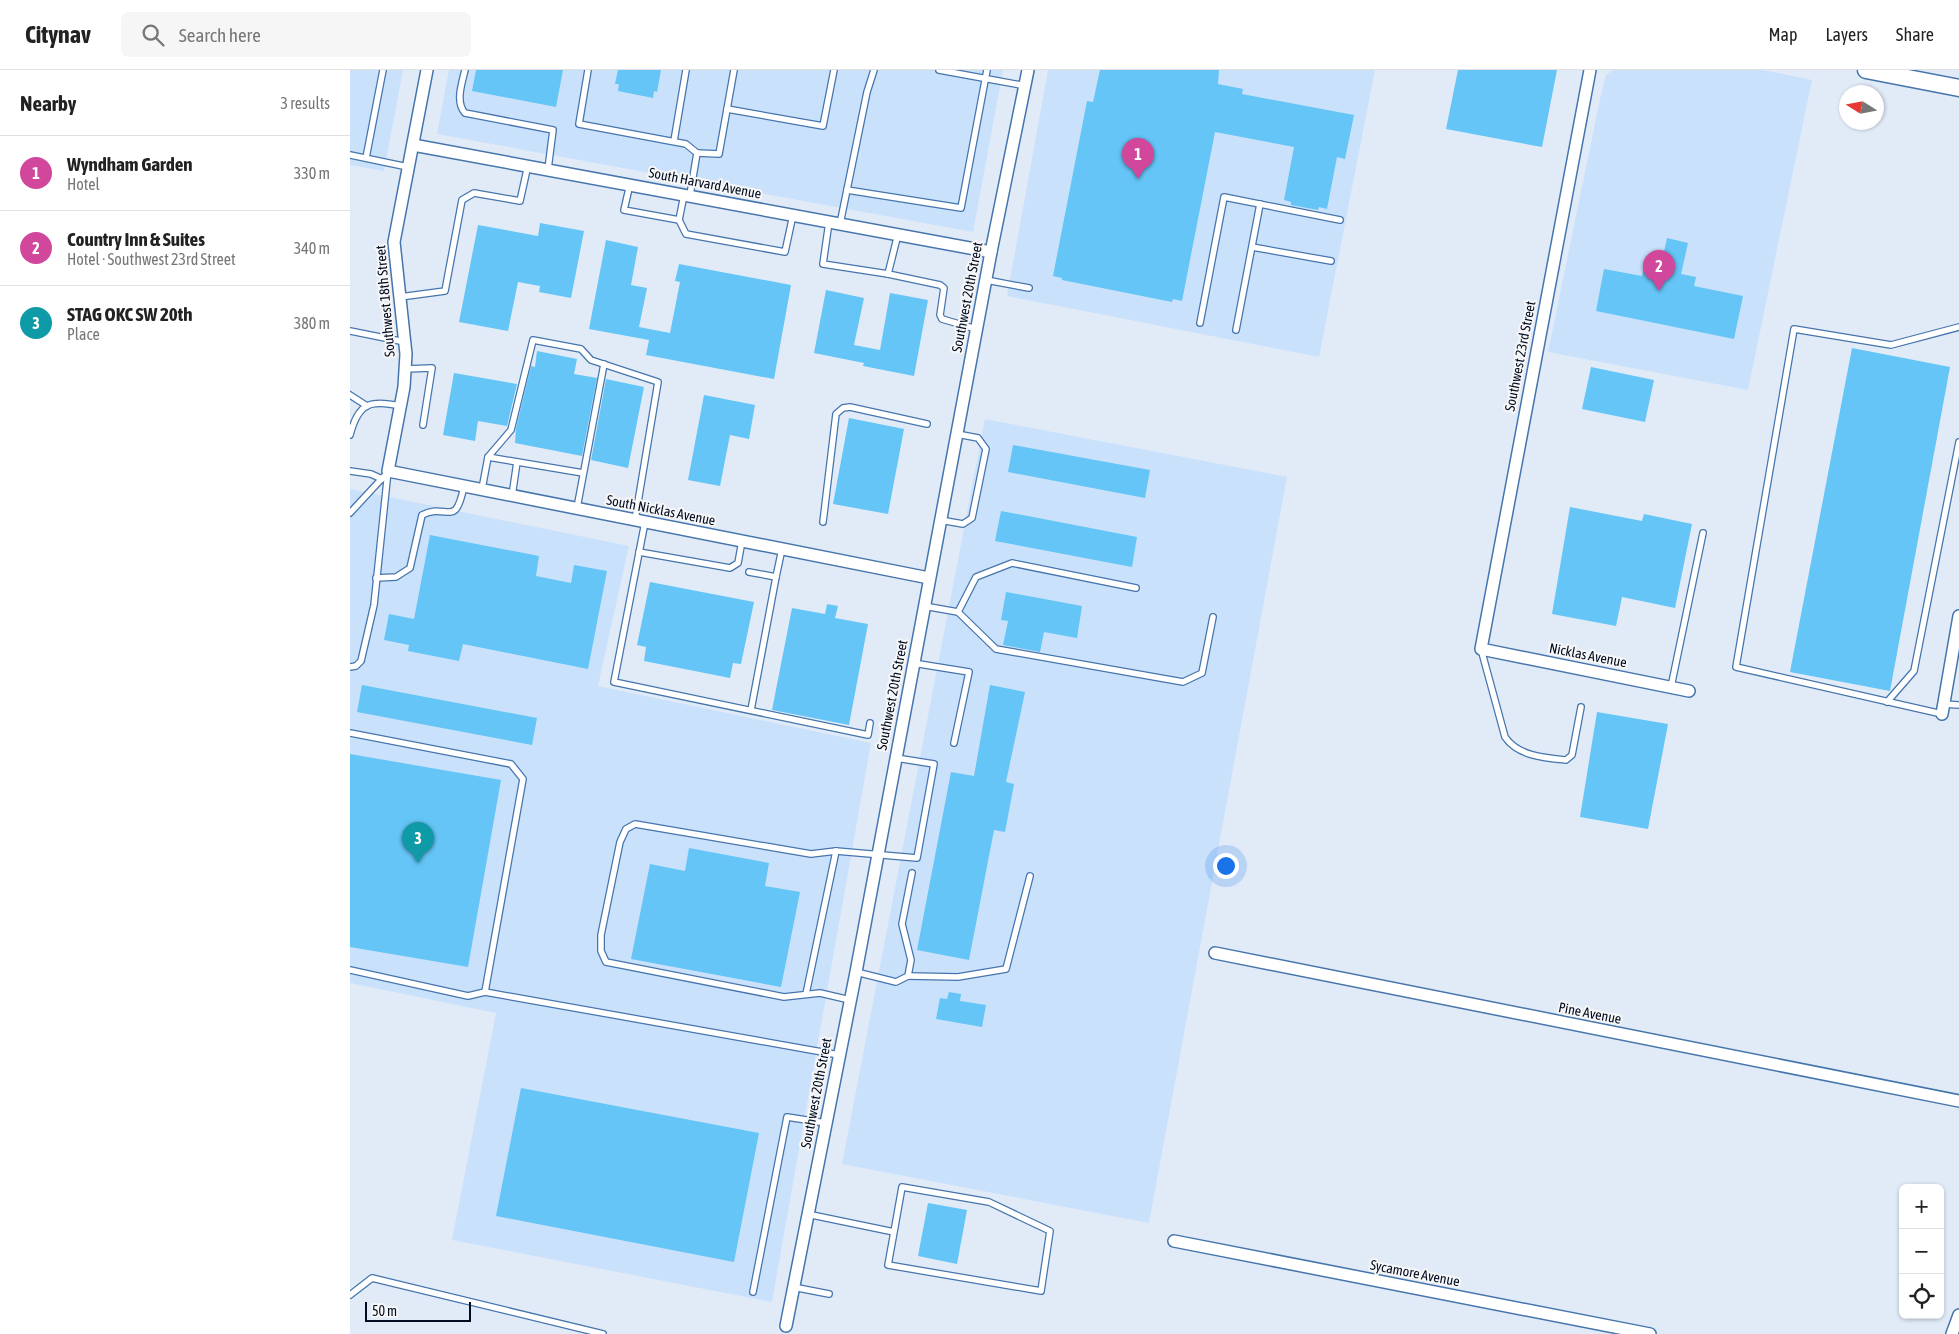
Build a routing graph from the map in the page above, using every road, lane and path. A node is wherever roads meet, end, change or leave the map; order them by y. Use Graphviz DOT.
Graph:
graph roads {
  1 [pos="383,70"];
  2 [pos="427,70"];
  3 [pos="465,70"];
  4 [pos="588,70"];
  5 [pos="686,70"];
  6 [pos="734,70"];
  7 [pos="834,70"];
  8 [pos="874,70"];
  9 [pos="939,70"];
  10 [pos="987,70"];
  11 [pos="1028,70"];
  12 [pos="1590,70"];
  13 [pos="1866,70"];
  14 [pos="1886,72"];
  15 [pos="985,78"];
  16 [pos="1026,86"];
  17 [pos="1959,88"];
  18 [pos="727,109"];
  19 [pos="674,141"];
  20 [pos="413,145"];
  21 [pos="696,153"];
  22 [pos="350,155"];
  23 [pos="366,158"];
  24 [pos="528,165"];
  25 [pos="408,167"];
  26 [pos="548,169"];
  27 [pos="630,184"];
  28 [pos="847,190"];
  29 [pos="687,195"];
  30 [pos="1260,204"];
  31 [pos="793,215"];
  32 [pos="679,220"];
  33 [pos="1340,220"];
  34 [pos="835,222"];
  35 [pos="898,234"];
  36 [pos="1252,247"];
  37 [pos="991,252"];
  38 [pos="1331,261"];
  39 [pos="888,274"];
  40 [pos="986,280"];
  41 [pos="1029,288"];
  42 [pos="400,297"];
  43 [pos="1200,323"];
  44 [pos="1959,327"];
  45 [pos="976,329"];
  46 [pos="1236,330"];
  47 [pos="350,331"];
  48 [pos="405,342"];
  49 [pos="604,364"];
  50 [pos="405,369"];
  51 [pos="350,395"];
  52 [pos="366,406"];
  53 [pos="400,406"];
  54 [pos="927,424"];
  55 [pos="423,426"];
  56 [pos="957,434"];
  57 [pos="350,435"];
  58 [pos="1959,442"];
  59 [pos="488,457"];
  60 [pos="517,462"];
  61 [pos="350,471"];
  62 [pos="583,473"];
  63 [pos="385,475"];
  64 [pos="464,486"];
  65 [pos="482,490"];
  66 [pos="512,496"];
  67 [pos="578,508"];
  68 [pos="350,513"];
  69 [pos="940,520"];
  70 [pos="640,521"];
  71 [pos="823,522"];
  72 [pos="1703,533"];
  73 [pos="742,541"];
  74 [pos="782,549"];
  75 [pos="639,552"];
  76 [pos="749,572"];
  77 [pos="776,577"];
  78 [pos="376,578"];
  79 [pos="929,578"];
  80 [pos="1136,588"];
  81 [pos="924,606"];
  82 [pos="958,612"];
  83 [pos="1959,616"];
  84 [pos="1213,617"];
  85 [pos="1481,649"];
  86 [pos="913,663"];
  87 [pos="350,667"];
  88 [pos="1672,687"];
  89 [pos="1689,691"];
  90 [pos="1887,702"];
  91 [pos="1959,705"];
  92 [pos="1581,707"];
  93 [pos="1942,709"];
  94 [pos="750,710"];
  95 [pos="870,723"];
  96 [pos="350,733"];
  97 [pos="954,743"];
  98 [pos="896,758"];
  99 [pos="836,850"];
  100 [pos="878,853"];
  101 [pos="912,873"];
  102 [pos="1030,876"];
  103 [pos="1215,953"];
  104 [pos="350,970"];
  105 [pos="856,972"];
  106 [pos="908,976"];
  107 [pos="485,992"];
  108 [pos="806,994"];
  109 [pos="850,1000"];
  110 [pos="839,1055"];
  111 [pos="1959,1101"];
  112 [pos="826,1123"];
  113 [pos="808,1214"];
  114 [pos="894,1232"];
  115 [pos="1174,1242"];
  116 [pos="793,1287"];
  117 [pos="753,1292"];
  118 [pos="828,1294"];
  119 [pos="350,1295"];
  120 [pos="1959,1315"];
  121 [pos="785,1330"];
  122 [pos="603,1334"];
  123 [pos="1650,1334"];
  124 [pos="1952,1334"];
  1 -- 23 [label="lane"];
  2 -- 20 [label="street, Southwest 18th Street"];
  3 -- 26 [label="lane"];
  4 -- 19 [label="lane"];
  5 -- 19 [label="lane"];
  6 -- 18 [label="lane"];
  7 -- 18 [label="lane"];
  8 -- 28 [label="lane"];
  9 -- 15 [label="lane"];
  10 -- 15 [label="lane"];
  11 -- 16 [label="street, Southwest 20th Street"];
  12 -- 85 [label="street, Southwest 23rd Street"];
  13 -- 14 [label="main road"];
  14 -- 17 [label="main road"];
  15 -- 16 [label="lane"];
  15 -- 28 [label="lane"];
  16 -- 37 [label="street, Southwest 20th Street"];
  18 -- 21 [label="lane"];
  19 -- 21 [label="lane"];
  20 -- 24 [label="street, South Harvard Avenue"];
  20 -- 25 [label="street, Southwest 18th Street"];
  21 -- 29 [label="lane"];
  22 -- 23 [label="lane"];
  23 -- 25 [label="lane"];
  24 -- 26 [label="street, South Harvard Avenue"];
  24 -- 42 [label="lane"];
  25 -- 42 [label="street, Southwest 18th Street"];
  26 -- 27 [label="street, South Harvard Avenue"];
  27 -- 29 [label="street, South Harvard Avenue"];
  27 -- 32 [label="lane"];
  28 -- 34 [label="lane"];
  29 -- 31 [label="street, South Harvard Avenue"];
  29 -- 32 [label="lane"];
  30 -- 33 [label="lane"];
  30 -- 36 [label="lane"];
  30 -- 43 [label="lane"];
  31 -- 32 [label="lane"];
  31 -- 34 [label="street, South Harvard Avenue"];
  34 -- 35 [label="street, South Harvard Avenue"];
  34 -- 39 [label="lane"];
  35 -- 37 [label="street, South Harvard Avenue"];
  35 -- 39 [label="lane"];
  36 -- 38 [label="lane"];
  36 -- 46 [label="lane"];
  37 -- 40 [label="street, Southwest 20th Street"];
  39 -- 45 [label="lane"];
  40 -- 41 [label="lane"];
  40 -- 45 [label="street, Southwest 20th Street"];
  42 -- 48 [label="street, Southwest 18th Street"];
  44 -- 90 [label="lane"];
  45 -- 56 [label="street, Southwest 20th Street"];
  47 -- 48 [label="lane"];
  48 -- 50 [label="street, Southwest 18th Street"];
  49 -- 59 [label="lane"];
  49 -- 62 [label="lane"];
  49 -- 70 [label="lane"];
  50 -- 53 [label="street, Southwest 18th Street"];
  50 -- 55 [label="lane"];
  51 -- 52 [label="lane"];
  52 -- 53 [label="lane"];
  52 -- 57 [label="lane"];
  53 -- 63 [label="street, Southwest 18th Street"];
  54 -- 71 [label="lane"];
  56 -- 69 [label="street, Southwest 20th Street"];
  56 -- 69 [label="lane"];
  58 -- 90 [label="lane"];
  59 -- 60 [label="lane"];
  59 -- 65 [label="lane"];
  60 -- 62 [label="lane"];
  60 -- 66 [label="lane"];
  61 -- 63 [label="lane"];
  62 -- 67 [label="lane"];
  63 -- 64 [label="street, South Nicklas Avenue"];
  63 -- 68 [label="lane"];
  63 -- 78 [label="lane"];
  64 -- 65 [label="street, South Nicklas Avenue"];
  64 -- 78 [label="lane"];
  65 -- 66 [label="street, South Nicklas Avenue"];
  66 -- 67 [label="street, South Nicklas Avenue"];
  67 -- 70 [label="street, South Nicklas Avenue"];
  69 -- 79 [label="street, Southwest 20th Street"];
  70 -- 73 [label="street, South Nicklas Avenue"];
  70 -- 75 [label="lane"];
  72 -- 88 [label="lane"];
  73 -- 74 [label="street, South Nicklas Avenue"];
  73 -- 75 [label="lane"];
  74 -- 77 [label="lane"];
  74 -- 79 [label="street, South Nicklas Avenue"];
  75 -- 94 [label="lane"];
  76 -- 77 [label="lane"];
  77 -- 94 [label="lane"];
  78 -- 87 [label="lane"];
  79 -- 81 [label="street, Southwest 20th Street"];
  80 -- 82 [label="lane"];
  81 -- 82 [label="lane"];
  81 -- 86 [label="street, Southwest 20th Street"];
  82 -- 84 [label="lane"];
  83 -- 93 [label="street"];
  85 -- 88 [label="street, Nicklas Avenue"];
  85 -- 92 [label="lane"];
  86 -- 97 [label="lane"];
  86 -- 98 [label="street, Southwest 20th Street"];
  88 -- 89 [label="street, Nicklas Avenue"];
  90 -- 93 [label="lane"];
  91 -- 93 [label="lane"];
  94 -- 95 [label="lane"];
  96 -- 107 [label="lane"];
  98 -- 100 [label="street, Southwest 20th Street"];
  98 -- 100 [label="lane"];
  99 -- 100 [label="lane"];
  99 -- 108 [label="lane"];
  99 -- 108 [label="lane"];
  100 -- 105 [label="street, Southwest 20th Street"];
  101 -- 106 [label="lane"];
  102 -- 106 [label="lane"];
  103 -- 111 [label="street, Pine Avenue"];
  104 -- 107 [label="lane"];
  105 -- 106 [label="lane"];
  105 -- 109 [label="street, Southwest 20th Street"];
  107 -- 110 [label="lane"];
  108 -- 109 [label="lane"];
  109 -- 110 [label="street, Southwest 20th Street"];
  110 -- 112 [label="street, Southwest 20th Street"];
  112 -- 113 [label="street, Southwest 20th Street"];
  112 -- 117 [label="lane"];
  113 -- 114 [label="lane"];
  113 -- 116 [label="street, Southwest 20th Street"];
  114 -- 114 [label="lane"];
  115 -- 123 [label="street, Sycamore Avenue"];
  116 -- 118 [label="lane"];
  116 -- 121 [label="street, Southwest 20th Street"];
  119 -- 122 [label="lane"];
  120 -- 124 [label="street"];
}
